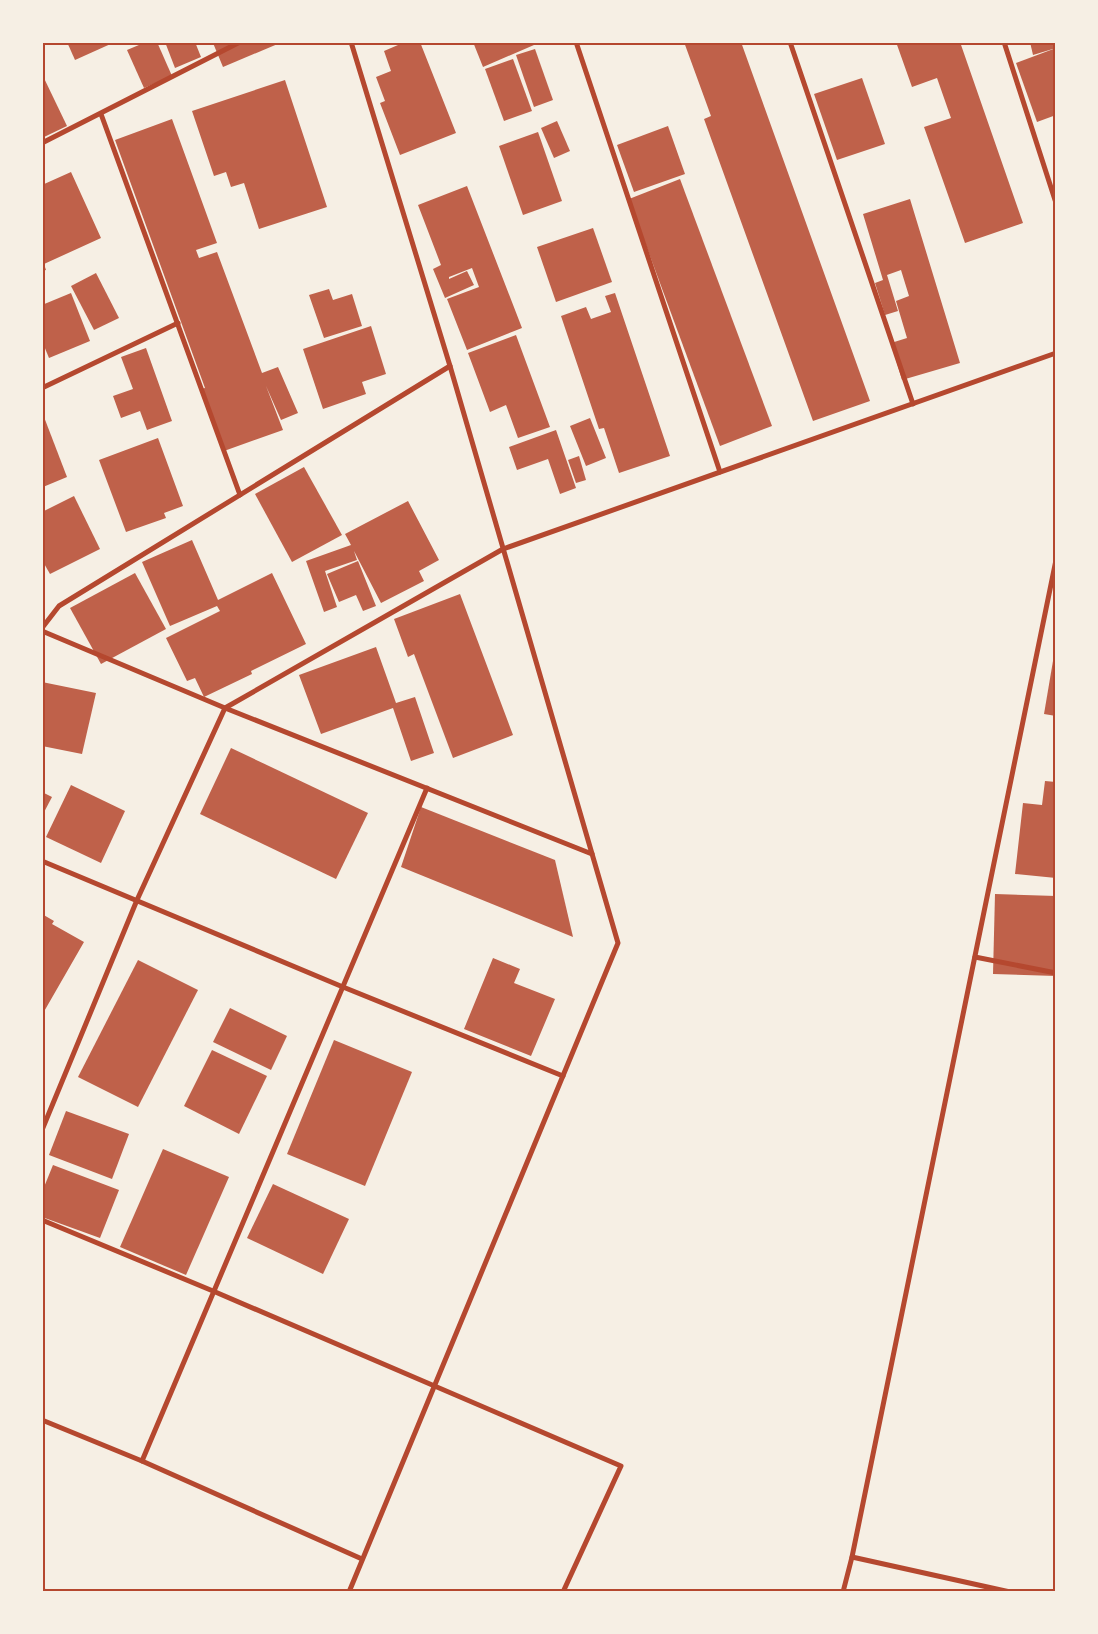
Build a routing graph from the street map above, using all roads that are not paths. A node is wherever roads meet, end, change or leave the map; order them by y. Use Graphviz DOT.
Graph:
graph roads {
  1 [pos="240,42"];
  2 [pos="351,42"];
  3 [pos="576,42"];
  4 [pos="790,42"];
  5 [pos="1004,42"];
  6 [pos="101,114"];
  7 [pos="42,143"];
  8 [pos="1056,203"];
  9 [pos="178,323"];
  10 [pos="1056,353"];
  11 [pos="450,366"];
  12 [pos="42,388"];
  13 [pos="913,404"];
  14 [pos="720,472"];
  15 [pos="240,495"];
  16 [pos="503,549"];
  17 [pos="1056,560"];
  18 [pos="42,629"];
  19 [pos="226,708"];
  20 [pos="427,788"];
  21 [pos="592,854"];
  22 [pos="42,861"];
  23 [pos="137,900"];
  24 [pos="976,957"];
  25 [pos="1056,973"];
  26 [pos="343,987"];
  27 [pos="563,1076"];
  28 [pos="42,1130"];
  29 [pos="42,1220"];
  30 [pos="213,1292"];
  31 [pos="434,1386"];
  32 [pos="42,1420"];
  33 [pos="142,1460"];
  34 [pos="852,1557"];
  35 [pos="362,1559"];
  36 [pos="349,1592"];
  37 [pos="563,1592"];
  38 [pos="843,1592"];
  39 [pos="1010,1592"];
  1 -- 6 [label="street"];
  2 -- 11 [label="street"];
  3 -- 14 [label="street"];
  4 -- 13 [label="street"];
  5 -- 8 [label="street"];
  6 -- 7 [label="street"];
  6 -- 9 [label="street"];
  9 -- 12 [label="street"];
  9 -- 15 [label="street"];
  10 -- 13 [label="street"];
  11 -- 15 [label="street"];
  11 -- 16 [label="street"];
  13 -- 14 [label="street"];
  14 -- 16 [label="street"];
  15 -- 18 [label="street"];
  16 -- 19 [label="street"];
  16 -- 21 [label="street"];
  17 -- 24 [label="street"];
  18 -- 19 [label="street"];
  19 -- 20 [label="street"];
  19 -- 23 [label="street"];
  20 -- 21 [label="street"];
  20 -- 26 [label="street"];
  21 -- 27 [label="street"];
  22 -- 23 [label="street"];
  23 -- 26 [label="street"];
  23 -- 28 [label="street"];
  24 -- 25 [label="street"];
  24 -- 34 [label="street"];
  26 -- 27 [label="street"];
  26 -- 30 [label="street"];
  27 -- 31 [label="street"];
  29 -- 30 [label="street"];
  30 -- 31 [label="street"];
  30 -- 33 [label="street"];
  31 -- 35 [label="street"];
  31 -- 37 [label="street"];
  32 -- 33 [label="street"];
  33 -- 35 [label="street"];
  34 -- 38 [label="street"];
  34 -- 39 [label="street"];
  35 -- 36 [label="street"];
}
